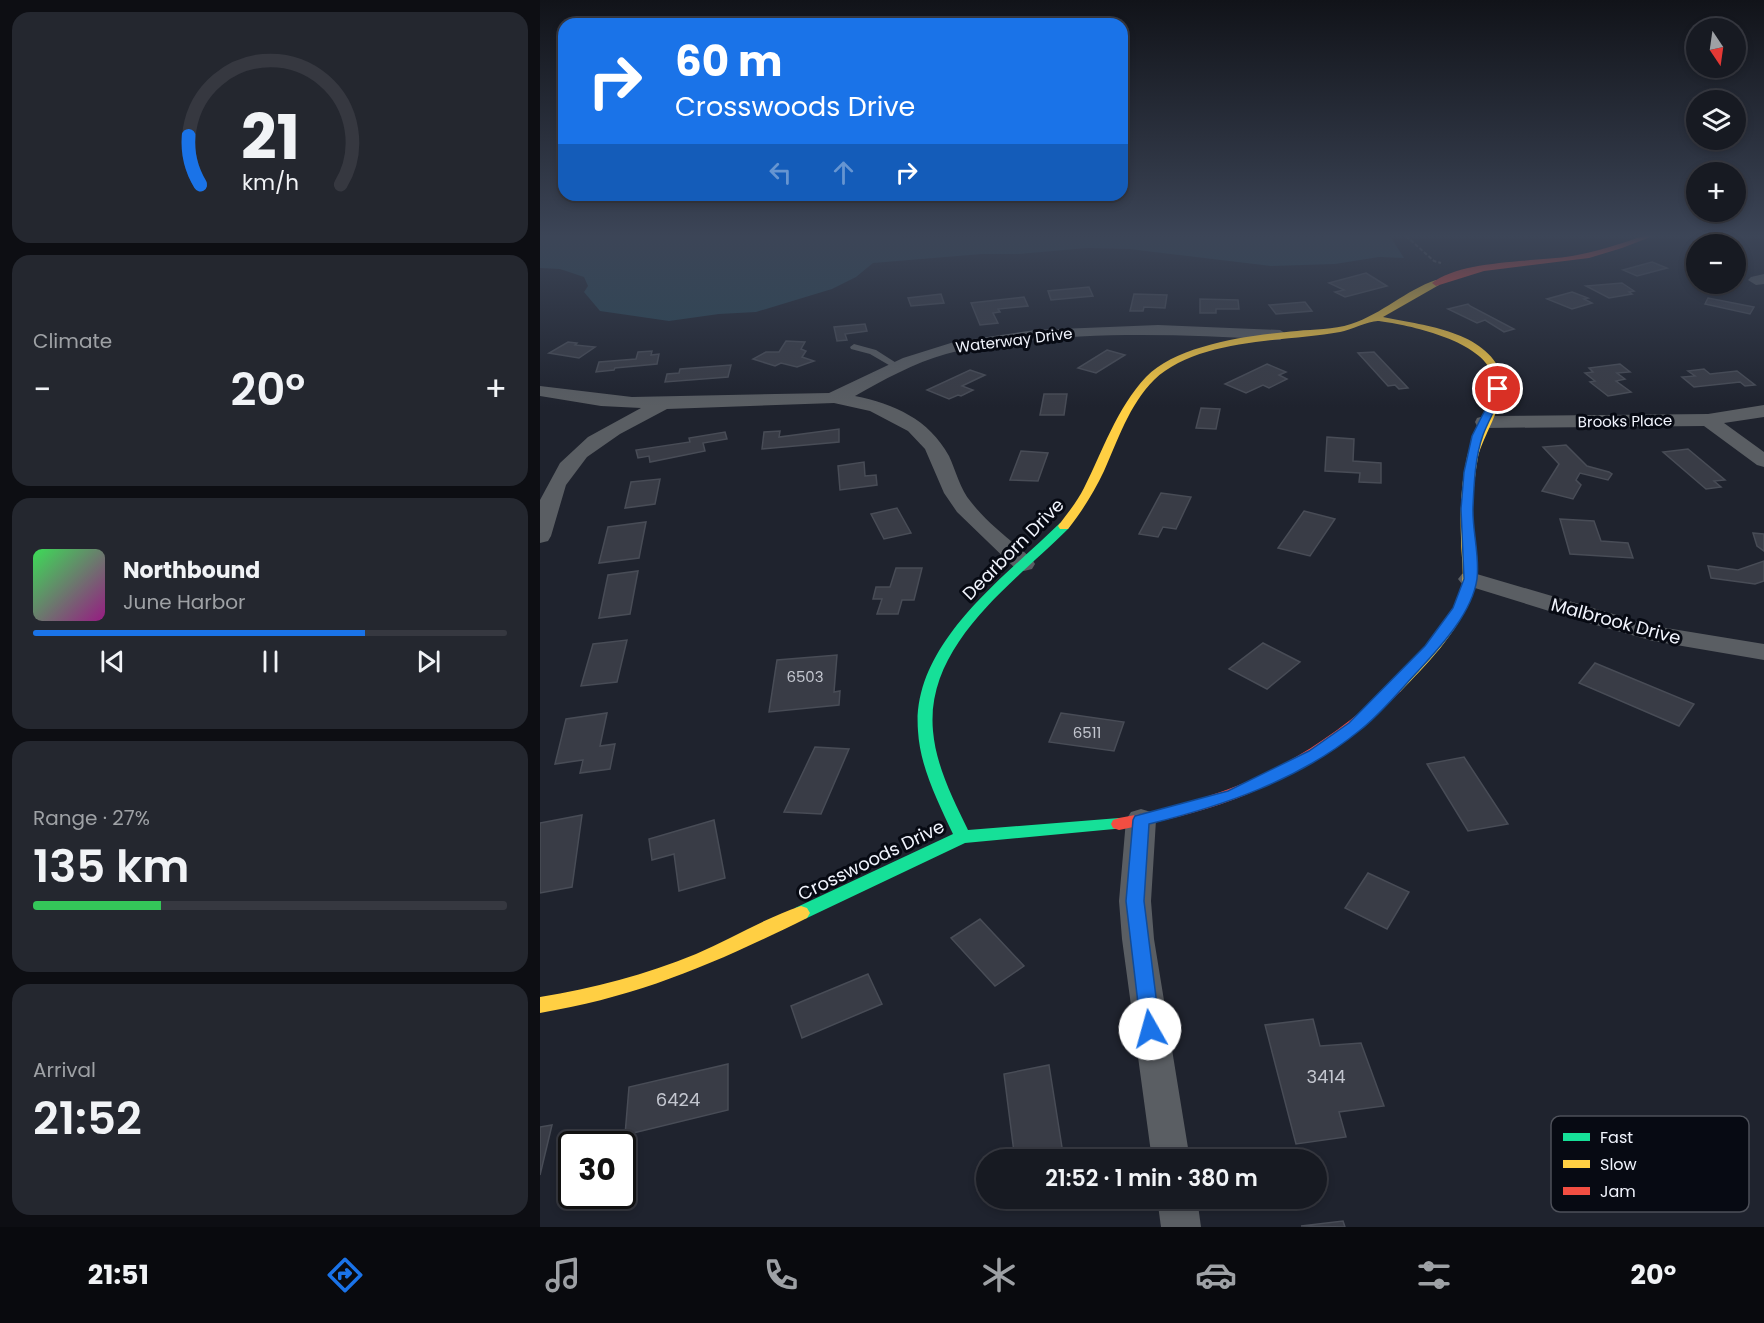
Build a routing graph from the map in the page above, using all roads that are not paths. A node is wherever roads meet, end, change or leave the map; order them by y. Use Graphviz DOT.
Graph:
graph roads {
  1 [pos="1416,293"];
  2 [pos="1377,318"];
  3 [pos="1285,335"];
  4 [pos="854,347"];
  5 [pos="897,366"];
  6 [pos="540,392"];
  7 [pos="834,398"];
  8 [pos="663,405"];
  9 [pos="1764,411"];
  10 [pos="1708,420"];
  11 [pos="1484,422"];
  12 [pos="1764,461"];
  13 [pos="540,536"];
  14 [pos="1024,564"];
  15 [pos="1470,579"];
  16 [pos="1764,652"];
  17 [pos="1141,820"];
  18 [pos="963,837"];
  19 [pos="540,1005"];
  20 [pos="1169,1149"];
  21 [pos="1178,1209"];
  22 [pos="1181,1227"];
  1 -- 2 [label="street, Dearborn Drive"];
  2 -- 3 [label="street, Dearborn Drive"];
  2 -- 11 [label="street, Crosswoods Drive"];
  3 -- 5 [label="street, Waterway Drive"];
  3 -- 14 [label="street, Dearborn Drive"];
  4 -- 5 [label="lane"];
  5 -- 7 [label="street, Waterway Drive"];
  6 -- 8 [label="street, Waterway Drive"];
  7 -- 8 [label="street, Waterway Drive"];
  7 -- 14 [label="street"];
  8 -- 13 [label="street"];
  9 -- 10 [label="street, Brooks Place"];
  10 -- 11 [label="street, Brooks Place"];
  10 -- 12 [label="street"];
  11 -- 15 [label="street, Crosswoods Drive"];
  14 -- 18 [label="street, Dearborn Drive"];
  15 -- 16 [label="street, Malbrook Drive"];
  15 -- 17 [label="street, Crosswoods Drive"];
  17 -- 18 [label="street, Crosswoods Drive"];
  17 -- 20 [label="street"];
  18 -- 19 [label="street, Crosswoods Drive"];
  21 -- 22 [label="street"];
}
